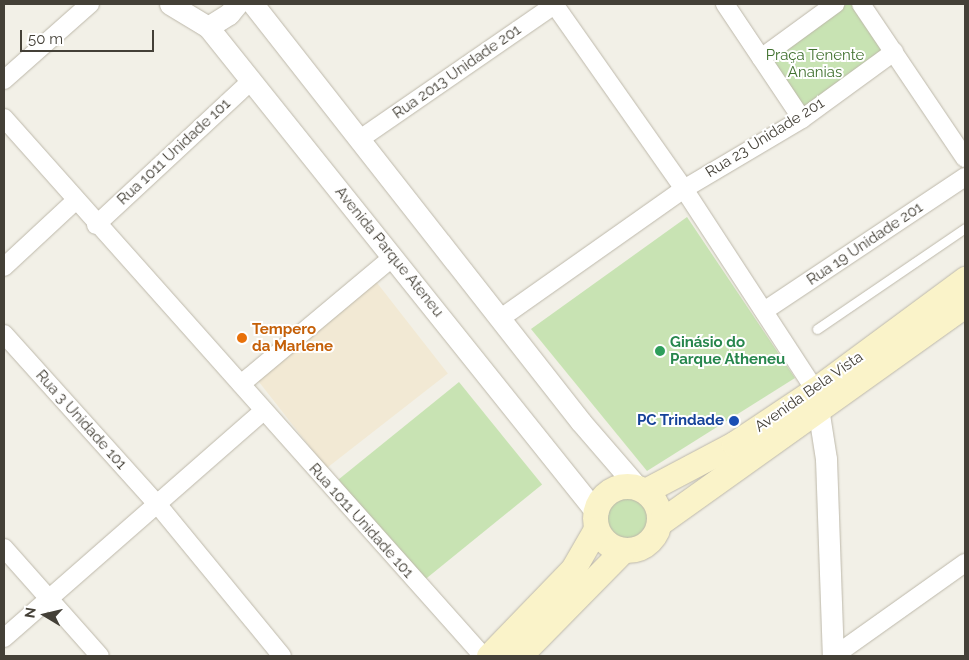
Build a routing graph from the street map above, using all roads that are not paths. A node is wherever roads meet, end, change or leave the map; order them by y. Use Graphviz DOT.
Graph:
graph roads {
  1 [pos="90,4"];
  2 [pos="170,4"];
  3 [pos="237,4"];
  4 [pos="252,4"];
  5 [pos="554,4"];
  6 [pos="724,4"];
  7 [pos="835,4"];
  8 [pos="861,4"];
  9 [pos="208,27"];
  10 [pos="894,52"];
  11 [pos="760,58"];
  12 [pos="4,80"];
  13 [pos="252,80"];
  14 [pos="4,118"];
  15 [pos="802,119"];
  16 [pos="360,139"];
  17 [pos="965,158"];
  18 [pos="965,177"];
  19 [pos="684,188"];
  20 [pos="75,201"];
  21 [pos="96,225"];
  22 [pos="965,228"];
  23 [pos="393,257"];
  24 [pos="4,267"];
  25 [pos="965,280"];
  26 [pos="965,305"];
  27 [pos="764,311"];
  28 [pos="501,318"];
  29 [pos="817,329"];
  30 [pos="4,334"];
  31 [pos="241,384"];
  32 [pos="817,399"];
  33 [pos="263,411"];
  34 [pos="642,490"];
  35 [pos="158,506"];
  36 [pos="596,521"];
  37 [pos="659,523"];
  38 [pos="4,548"];
  39 [pos="623,550"];
  40 [pos="965,563"];
  41 [pos="48,599"];
  42 [pos="4,638"];
  43 [pos="100,656"];
  44 [pos="282,656"];
  45 [pos="482,656"];
  46 [pos="489,656"];
  47 [pos="519,656"];
  48 [pos="833,656"];
  1 -- 12 [label="street"];
  2 -- 9 [label="street, Avenida Parque Ateneu"];
  3 -- 9 [label="street"];
  4 -- 16 [label="street"];
  5 -- 16 [label="street, Rua 2013 Unidade 201"];
  5 -- 19 [label="street, Rua 2013 Unidade 201"];
  6 -- 11 [label="street"];
  7 -- 11 [label="street"];
  8 -- 10 [label="street"];
  9 -- 13 [label="street, Avenida Parque Ateneu"];
  10 -- 15 [label="street, Rua 23 Unidade 201"];
  10 -- 17 [label="street"];
  11 -- 15 [label="street"];
  13 -- 21 [label="street, Rua 1011 Unidade 101"];
  13 -- 23 [label="street, Avenida Parque Ateneu"];
  14 -- 20 [label="street, Rua 1011 Unidade 101"];
  15 -- 19 [label="street, Rua 23 Unidade 201"];
  16 -- 28 [label="street"];
  18 -- 27 [label="street, Rua 19 Unidade 201"];
  19 -- 27 [label="street, Rua 2013 Unidade 201"];
  19 -- 28 [label="street"];
  20 -- 21 [label="street, Rua 1011 Unidade 101"];
  20 -- 24 [label="street"];
  21 -- 31 [label="street, Rua 1011 Unidade 101"];
  22 -- 29 [label="lane"];
  23 -- 31 [label="street"];
  23 -- 36 [label="street, Avenida Parque Ateneu"];
  25 -- 32 [label="main road, Avenida Bela Vista"];
  26 -- 32 [label="main road, Avenida Bela Vista"];
  27 -- 32 [label="street, Rua 2013 Unidade 201"];
  28 -- 34 [label="street"];
  30 -- 35 [label="street, Rua 3 Unidade 101"];
  31 -- 33 [label="street, Rua 1011 Unidade 101"];
  32 -- 34 [label="main road, Avenida Bela Vista"];
  32 -- 37 [label="main road, Avenida Bela Vista"];
  32 -- 48 [label="street"];
  33 -- 35 [label="street"];
  33 -- 45 [label="street, Rua 1011 Unidade 101"];
  34 -- 36 [label="main road"];
  34 -- 37 [label="main road"];
  35 -- 41 [label="street"];
  35 -- 44 [label="street, Rua 3 Unidade 101"];
  36 -- 39 [label="main road"];
  36 -- 46 [label="main road"];
  37 -- 39 [label="main road"];
  38 -- 41 [label="street"];
  39 -- 47 [label="main road"];
  40 -- 48 [label="street"];
  41 -- 42 [label="street"];
  41 -- 43 [label="street"];
}
